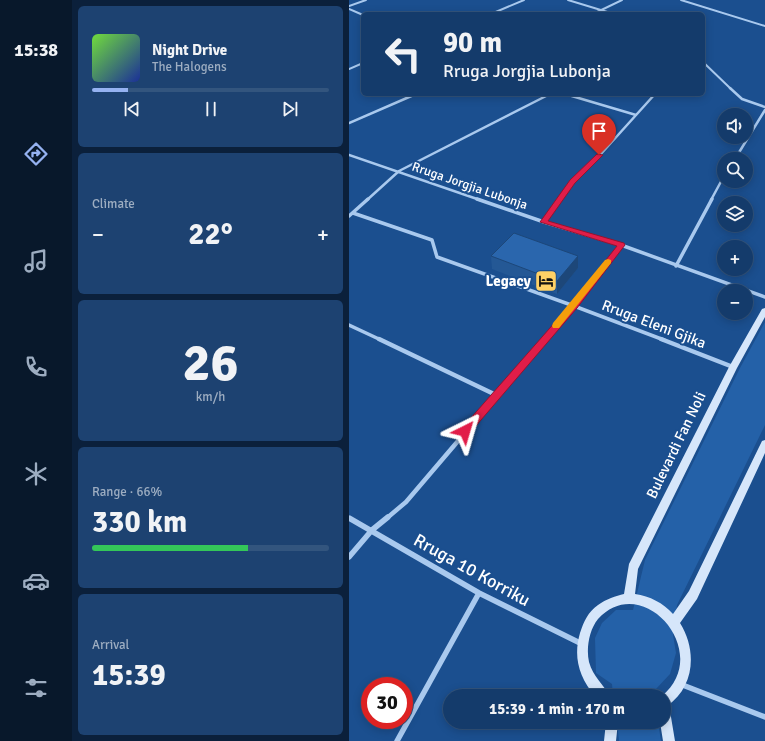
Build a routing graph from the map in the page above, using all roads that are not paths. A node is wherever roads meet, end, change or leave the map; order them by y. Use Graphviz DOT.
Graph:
graph roads {
  1 [pos="366,0"];
  2 [pos="524,0"];
  3 [pos="567,0"];
  4 [pos="623,0"];
  5 [pos="681,0"];
  6 [pos="349,6"];
  7 [pos="349,9"];
  8 [pos="601,10"];
  9 [pos="496,12"];
  10 [pos="597,12"];
  11 [pos="608,12"];
  12 [pos="361,14"];
  13 [pos="764,26"];
  14 [pos="361,64"];
  15 [pos="705,64"];
  16 [pos="349,69"];
  17 [pos="411,96"];
  18 [pos="546,96"];
  19 [pos="572,96"];
  20 [pos="653,96"];
  21 [pos="765,108"];
  22 [pos="636,115"];
  23 [pos="349,123"];
  24 [pos="739,152"];
  25 [pos="349,155"];
  26 [pos="399,171"];
  27 [pos="718,188"];
  28 [pos="353,212"];
  29 [pos="349,216"];
  30 [pos="544,222"];
  31 [pos="621,245"];
  32 [pos="676,266"];
  33 [pos="765,297"];
  34 [pos="574,306"];
  35 [pos="765,311"];
  36 [pos="349,325"];
  37 [pos="733,366"];
  38 [pos="496,395"];
  39 [pos="765,444"];
  40 [pos="349,518"];
  41 [pos="372,530"];
  42 [pos="349,557"];
  43 [pos="479,593"];
  44 [pos="629,598"];
  45 [pos="675,623"];
  46 [pos="582,644"];
  47 [pos="680,684"];
  48 [pos="597,689"];
  49 [pos="671,697"];
  50 [pos="765,717"];
  51 [pos="611,729"];
  52 [pos="667,729"];
  53 [pos="397,741"];
  54 [pos="610,741"];
  55 [pos="669,741"];
  1 -- 6 [label="street"];
  2 -- 9 [label="street"];
  3 -- 8 [label="street"];
  4 -- 8 [label="street"];
  5 -- 13 [label="street"];
  7 -- 12 [label="street"];
  8 -- 10 [label="street"];
  8 -- 11 [label="street"];
  14 -- 16 [label="street"];
  15 -- 21 [label="street"];
  17 -- 23 [label="street"];
  18 -- 26 [label="street"];
  19 -- 22 [label="street"];
  20 -- 22 [label="street"];
  21 -- 24 [label="street"];
  22 -- 30 [label="street"];
  25 -- 26 [label="street, Rruga Jorgjia Lubonja"];
  26 -- 28 [label="street"];
  26 -- 30 [label="street, Rruga Jorgjia Lubonja"];
  27 -- 32 [label="street"];
  28 -- 29 [label="street"];
  28 -- 34 [label="street, Rruga Eleni Gjika"];
  30 -- 31 [label="street, Rruga Jorgjia Lubonja"];
  31 -- 32 [label="street, Rruga Jorgjia Lubonja"];
  31 -- 34 [label="street"];
  32 -- 33 [label="street, Rruga Jorgjia Lubonja"];
  34 -- 37 [label="street, Rruga Eleni Gjika"];
  34 -- 38 [label="street"];
  35 -- 37 [label="main road, Bulevardi Fan Noli"];
  36 -- 38 [label="street"];
  37 -- 44 [label="main road, Bulevardi Fan Noli"];
  38 -- 41 [label="street"];
  39 -- 45 [label="main road"];
  40 -- 41 [label="street, Rruga 10 Korriku"];
  41 -- 42 [label="street"];
  41 -- 43 [label="street, Rruga 10 Korriku"];
  43 -- 46 [label="street, Rruga 10 Korriku"];
  43 -- 53 [label="street"];
  44 -- 45 [label="main road"];
  44 -- 46 [label="main road"];
  45 -- 47 [label="main road"];
  46 -- 48 [label="main road"];
  47 -- 49 [label="main road"];
  47 -- 50 [label="street"];
  51 -- 54 [label="main road"];
  52 -- 55 [label="main road"];
}
